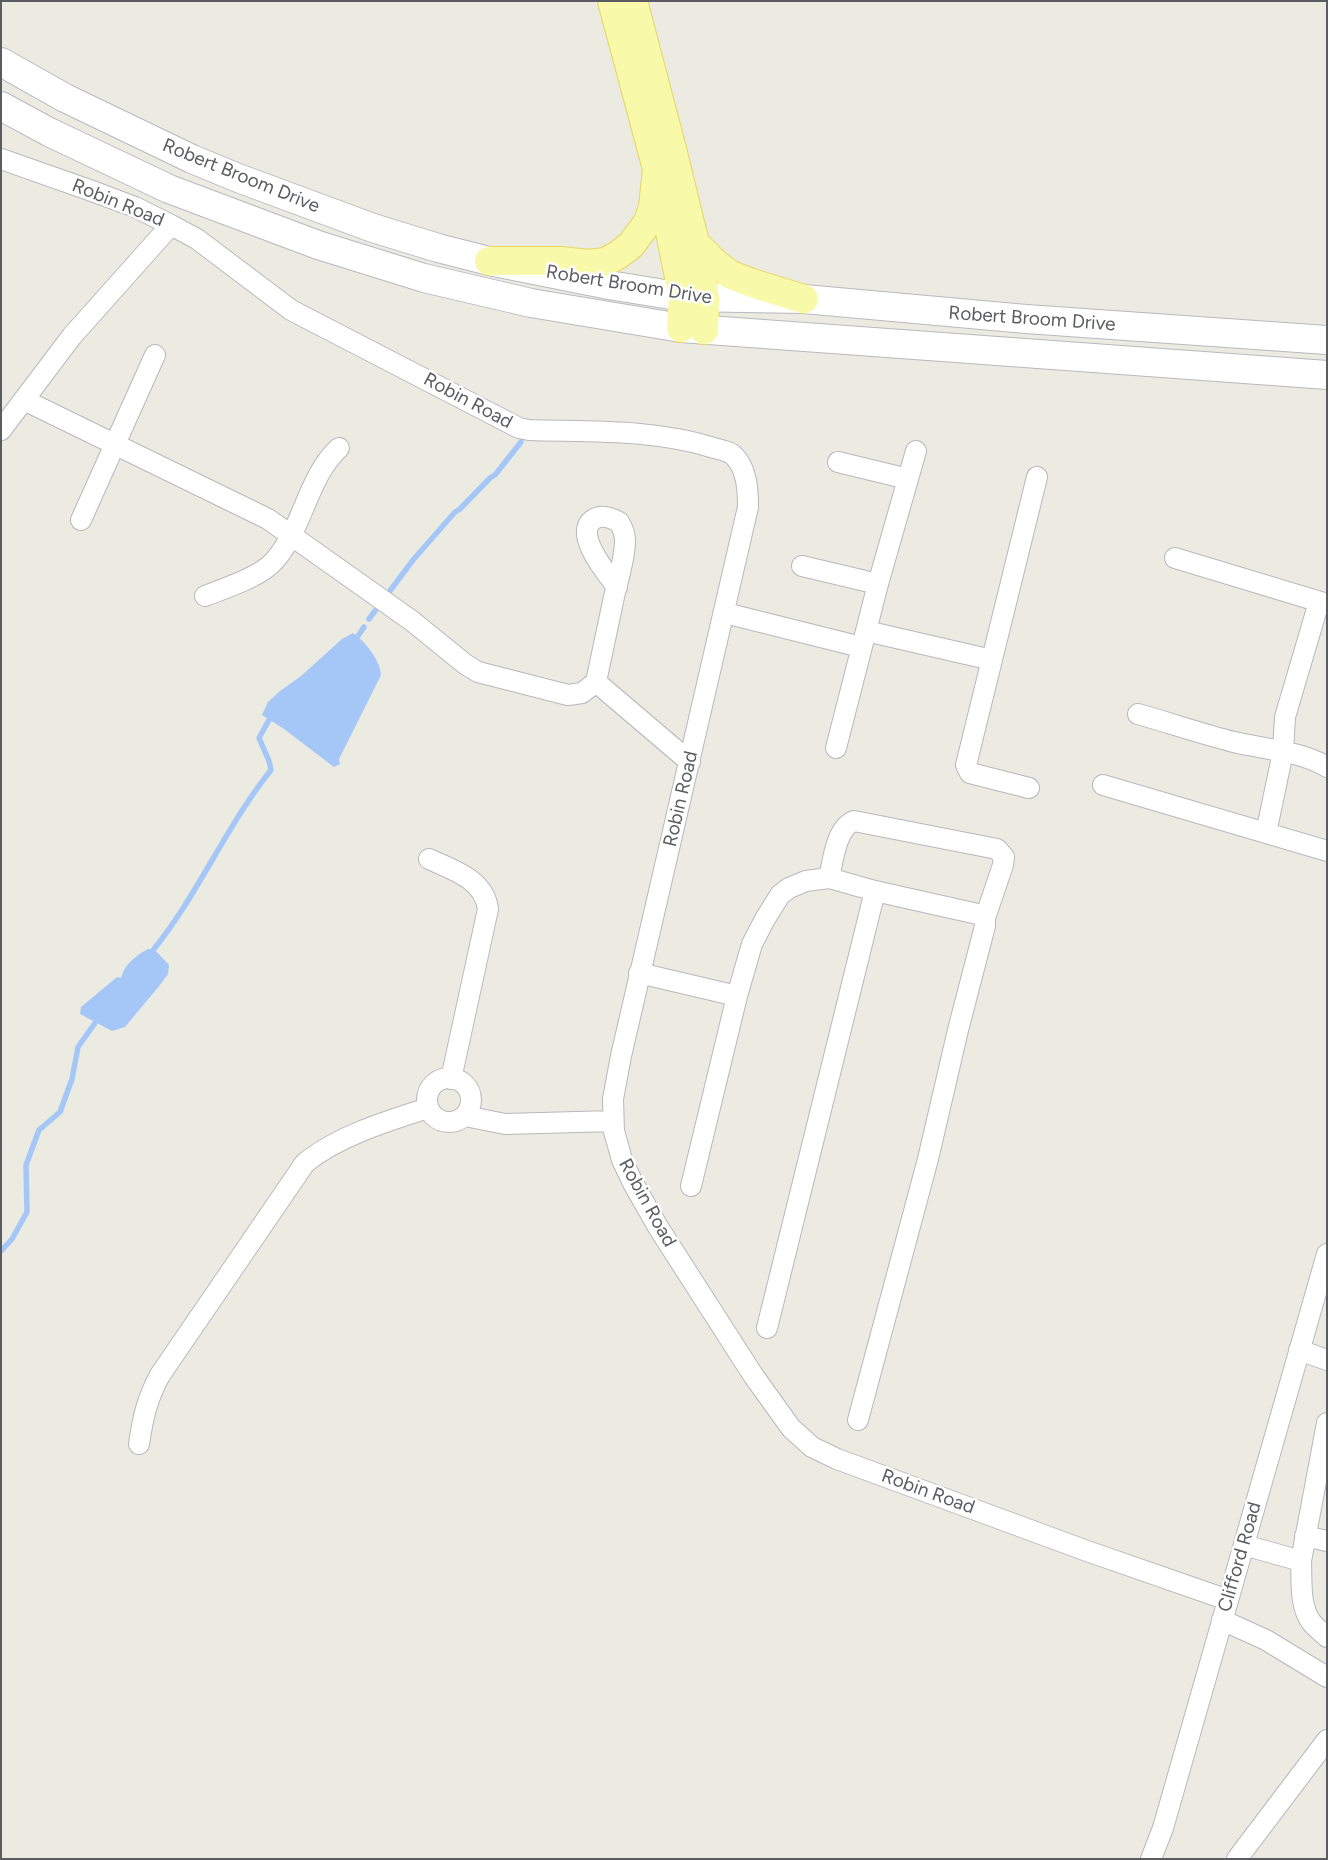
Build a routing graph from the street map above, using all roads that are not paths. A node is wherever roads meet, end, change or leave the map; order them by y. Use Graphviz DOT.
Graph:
graph roads {
  1 [pos="612,1"];
  2 [pos="633,1"];
  3 [pos="1,62"];
  4 [pos="1,106"];
  5 [pos="1,160"];
  6 [pos="657,169"];
  7 [pos="171,225"];
  8 [pos="695,243"];
  9 [pos="489,261"];
  10 [pos="694,298"];
  11 [pos="804,299"];
  12 [pos="692,329"];
  13 [pos="1327,340"];
  14 [pos="155,356"];
  15 [pos="1327,375"];
  16 [pos="24,400"];
  17 [pos="1,430"];
  18 [pos="116,445"];
  19 [pos="339,448"];
  20 [pos="916,451"];
  21 [pos="838,462"];
  22 [pos="1037,477"];
  23 [pos="908,479"];
  24 [pos="81,520"];
  25 [pos="291,535"];
  26 [pos="1175,558"];
  27 [pos="802,566"];
  28 [pos="878,584"];
  29 [pos="617,587"];
  30 [pos="204,596"];
  31 [pos="1323,603"];
  32 [pos="725,613"];
  33 [pos="864,639"];
  34 [pos="992,660"];
  35 [pos="596,682"];
  36 [pos="1138,714"];
  37 [pos="836,748"];
  38 [pos="1283,752"];
  39 [pos="690,762"];
  40 [pos="1324,764"];
  41 [pos="1103,786"];
  42 [pos="1029,788"];
  43 [pos="1266,833"];
  44 [pos="1327,851"];
  45 [pos="429,859"];
  46 [pos="829,878"];
  47 [pos="875,891"];
  48 [pos="984,918"];
  49 [pos="639,973"];
  50 [pos="737,996"];
  51 [pos="451,1079"];
  52 [pos="428,1108"];
  53 [pos="465,1116"];
  54 [pos="613,1121"];
  55 [pos="691,1186"];
  56 [pos="1326,1262"];
  57 [pos="767,1328"];
  58 [pos="1300,1350"];
  59 [pos="1327,1360"];
  60 [pos="858,1420"];
  61 [pos="1327,1423"];
  62 [pos="138,1444"];
  63 [pos="1304,1536"];
  64 [pos="1327,1541"];
  65 [pos="1244,1545"];
  66 [pos="1301,1561"];
  67 [pos="1228,1600"];
  68 [pos="1222,1620"];
  69 [pos="1327,1637"];
  70 [pos="1327,1677"];
  71 [pos="1327,1740"];
  72 [pos="1151,1859"];
  73 [pos="1237,1859"];
  1 -- 6 [label="main road"];
  2 -- 8 [label="main road"];
  3 -- 9 [label="street, Robert Broom Drive"];
  4 -- 12 [label="street, Robert Broom Drive"];
  5 -- 7 [label="street, Robin Road"];
  6 -- 9 [label="main road"];
  6 -- 10 [label="main road"];
  7 -- 16 [label="street"];
  7 -- 32 [label="street, Robin Road"];
  8 -- 10 [label="main road"];
  8 -- 11 [label="main road"];
  9 -- 10 [label="street, Robert Broom Drive"];
  10 -- 11 [label="street, Robert Broom Drive"];
  10 -- 12 [label="main road"];
  11 -- 13 [label="street, Robert Broom Drive"];
  12 -- 15 [label="street, Robert Broom Drive"];
  14 -- 18 [label="street"];
  16 -- 17 [label="street"];
  16 -- 18 [label="street"];
  18 -- 24 [label="street"];
  18 -- 25 [label="street"];
  19 -- 25 [label="street"];
  20 -- 23 [label="street"];
  21 -- 23 [label="street"];
  22 -- 34 [label="street"];
  23 -- 28 [label="street"];
  25 -- 30 [label="street"];
  25 -- 35 [label="street"];
  26 -- 31 [label="street"];
  27 -- 28 [label="street"];
  28 -- 33 [label="street"];
  29 -- 35 [label="street"];
  31 -- 38 [label="street"];
  32 -- 33 [label="street"];
  32 -- 39 [label="street, Robin Road"];
  33 -- 34 [label="street"];
  33 -- 37 [label="street"];
  34 -- 42 [label="street"];
  35 -- 39 [label="street"];
  36 -- 38 [label="street"];
  38 -- 40 [label="street"];
  38 -- 43 [label="street"];
  39 -- 49 [label="street, Robin Road"];
  41 -- 43 [label="street"];
  43 -- 44 [label="street"];
  45 -- 51 [label="street"];
  46 -- 47 [label="street"];
  46 -- 48 [label="street"];
  46 -- 50 [label="street"];
  47 -- 48 [label="street"];
  47 -- 57 [label="street"];
  48 -- 60 [label="street"];
  49 -- 50 [label="street"];
  49 -- 54 [label="street, Robin Road"];
  50 -- 55 [label="street"];
  51 -- 52 [label="street"];
  51 -- 53 [label="street"];
  52 -- 53 [label="street"];
  52 -- 62 [label="street"];
  53 -- 54 [label="street"];
  54 -- 67 [label="street, Robin Road"];
  56 -- 58 [label="street, Clifford Road"];
  58 -- 59 [label="street"];
  58 -- 65 [label="street, Clifford Road"];
  61 -- 63 [label="street"];
  63 -- 64 [label="street"];
  63 -- 66 [label="street"];
  65 -- 66 [label="street"];
  65 -- 67 [label="street, Clifford Road"];
  66 -- 69 [label="street"];
  67 -- 68 [label="street, Clifford Road"];
  68 -- 70 [label="street"];
  68 -- 72 [label="street, Clifford Road"];
  71 -- 73 [label="street"];
}
